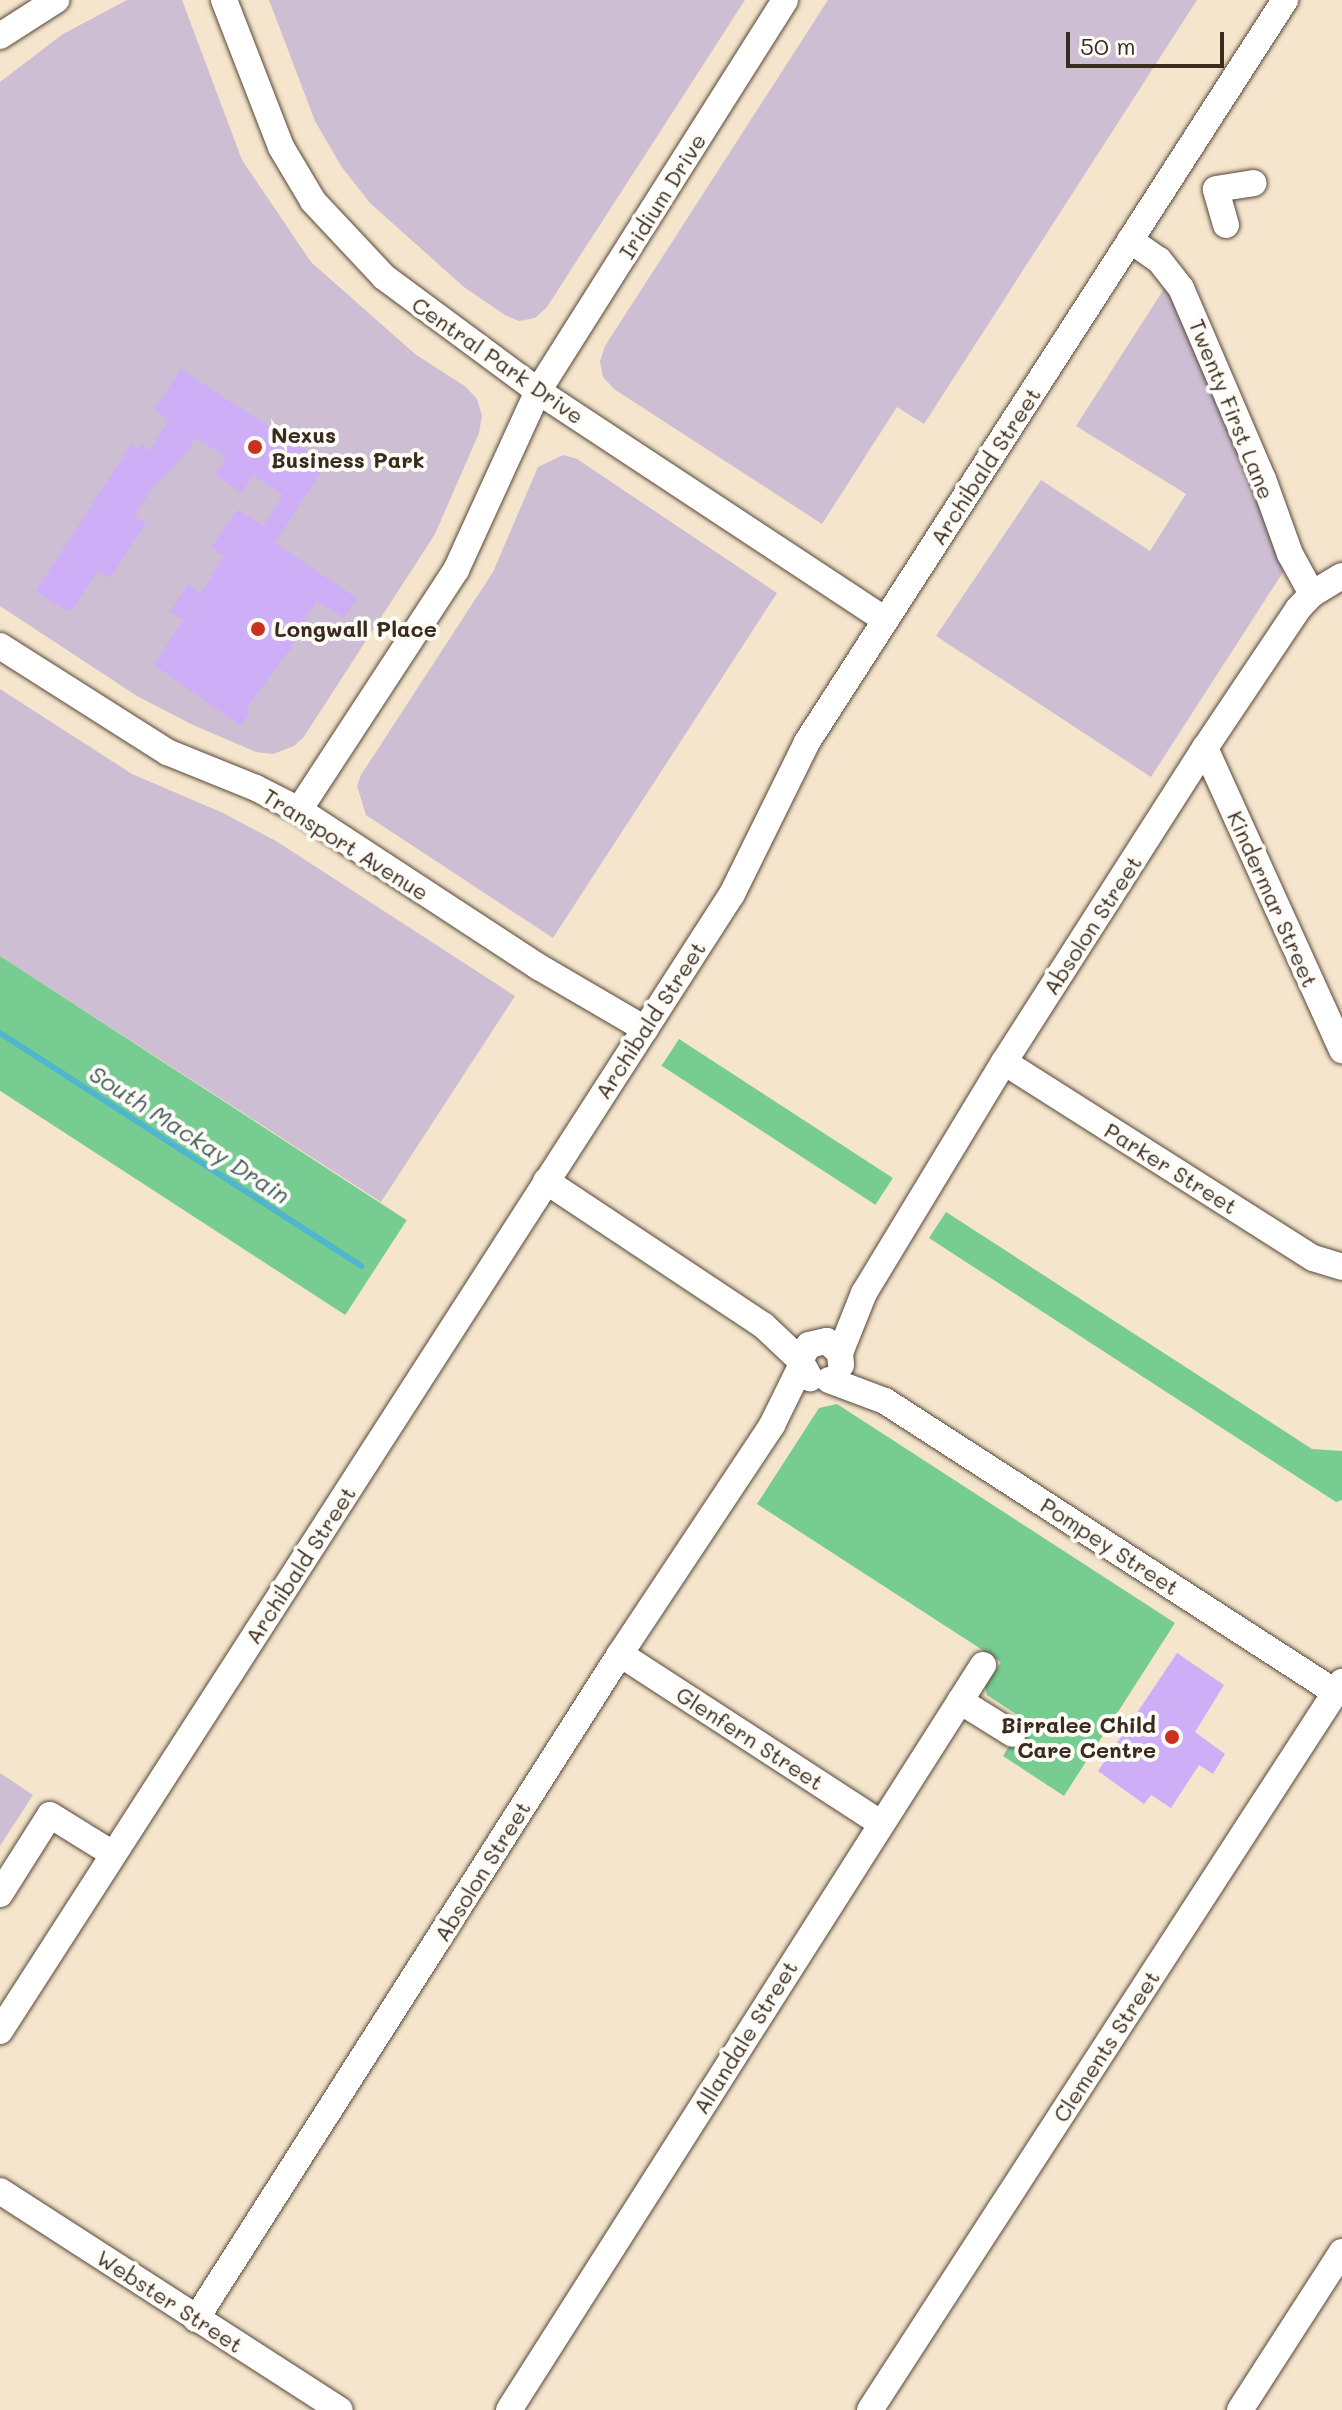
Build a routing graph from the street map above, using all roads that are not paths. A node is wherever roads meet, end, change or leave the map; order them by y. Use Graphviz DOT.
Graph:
graph roads {
  1 [pos="56,0"];
  2 [pos="224,0"];
  3 [pos="785,0"];
  4 [pos="1285,0"];
  5 [pos="0,36"];
  6 [pos="1179,165"];
  7 [pos="1254,183"];
  8 [pos="1216,189"];
  9 [pos="1226,225"];
  10 [pos="1130,240"];
  11 [pos="538,391"];
  12 [pos="1342,576"];
  13 [pos="1312,594"];
  14 [pos="885,620"];
  15 [pos="0,646"];
  16 [pos="1205,748"];
  17 [pos="299,810"];
  18 [pos="645,1029"];
  19 [pos="1342,1050"];
  20 [pos="1004,1062"];
  21 [pos="546,1181"];
  22 [pos="1342,1267"];
  23 [pos="820,1360"];
  24 [pos="620,1654"];
  25 [pos="983,1665"];
  26 [pos="1339,1687"];
  27 [pos="960,1701"];
  28 [pos="1013,1734"];
  29 [pos="880,1823"];
  30 [pos="113,1854"];
  31 [pos="0,1894"];
  32 [pos="0,2031"];
  33 [pos="0,2191"];
  34 [pos="1342,2252"];
  35 [pos="196,2319"];
  36 [pos="340,2410"];
  37 [pos="509,2410"];
  38 [pos="870,2410"];
  39 [pos="1240,2410"];
  1 -- 5 [label="street"];
  2 -- 11 [label="street, Central Park Drive"];
  3 -- 11 [label="street, Iridium Drive"];
  4 -- 6 [label="street, Archibald Street"];
  6 -- 8 [label="street"];
  6 -- 10 [label="street, Archibald Street"];
  7 -- 8 [label="street"];
  8 -- 9 [label="street"];
  10 -- 13 [label="street, Twenty First Lane"];
  10 -- 14 [label="street, Archibald Street"];
  11 -- 14 [label="street, Central Park Drive"];
  11 -- 17 [label="street"];
  12 -- 13 [label="street, Absolon Street"];
  13 -- 16 [label="street, Absolon Street"];
  14 -- 18 [label="street, Archibald Street"];
  15 -- 17 [label="street, Transport Avenue"];
  16 -- 19 [label="street, Kindermar Street"];
  16 -- 20 [label="street, Absolon Street"];
  17 -- 18 [label="street, Transport Avenue"];
  18 -- 21 [label="street, Archibald Street"];
  20 -- 22 [label="street, Parker Street"];
  20 -- 23 [label="street, Absolon Street"];
  21 -- 23 [label="street, Pompey Street"];
  21 -- 30 [label="street, Archibald Street"];
  23 -- 24 [label="street, Absolon Street"];
  23 -- 26 [label="street, Pompey Street"];
  24 -- 29 [label="street, Glenfern Street"];
  24 -- 35 [label="street, Absolon Street"];
  25 -- 27 [label="street, Allandale Street"];
  26 -- 38 [label="street, Clements Street"];
  27 -- 28 [label="street"];
  27 -- 29 [label="street, Allandale Street"];
  29 -- 37 [label="street, Allandale Street"];
  30 -- 31 [label="street"];
  30 -- 32 [label="street, Archibald Street"];
  33 -- 35 [label="street, Webster Street"];
  34 -- 39 [label="street"];
  35 -- 36 [label="street, Webster Street"];
}
